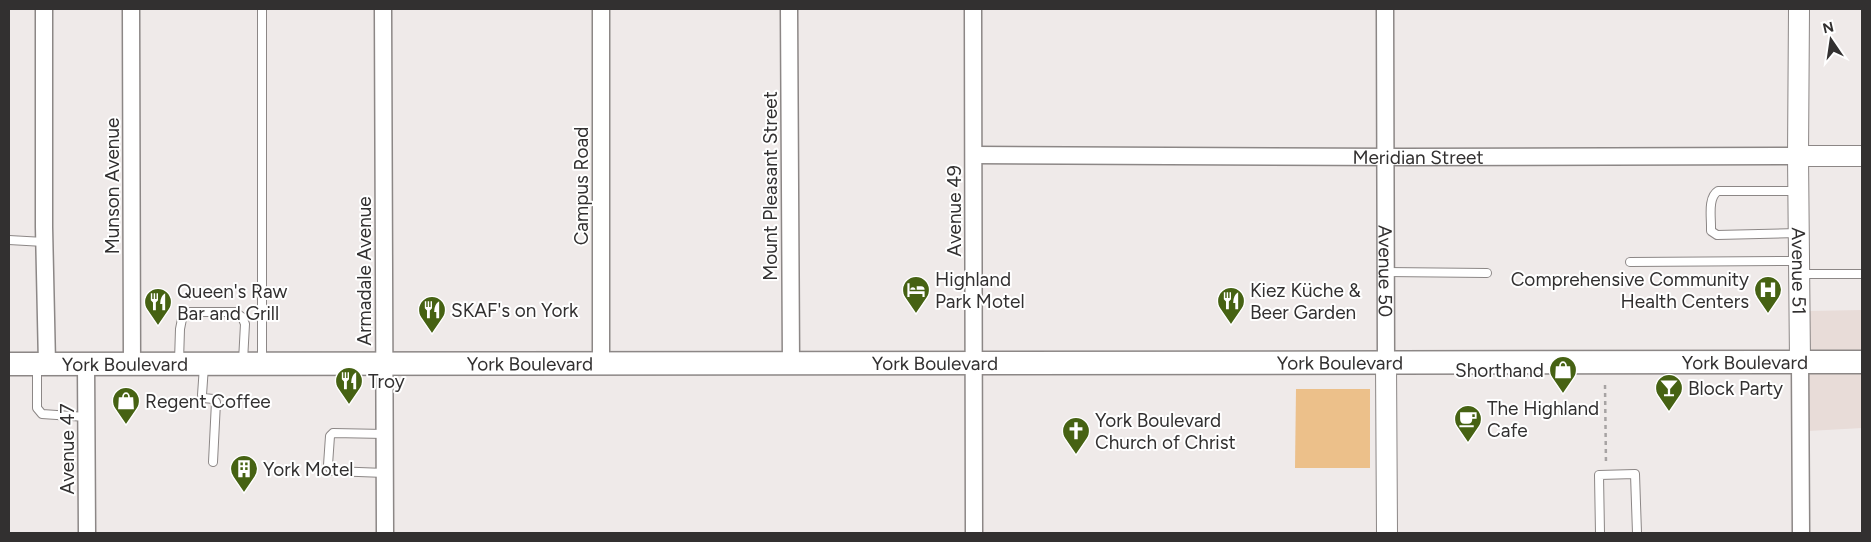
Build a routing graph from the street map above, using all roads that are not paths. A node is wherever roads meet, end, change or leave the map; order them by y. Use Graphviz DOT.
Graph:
graph roads {
  1 [pos="44,9"];
  2 [pos="131,9"];
  3 [pos="262,9"];
  4 [pos="383,9"];
  5 [pos="601,9"];
  6 [pos="789,9"];
  7 [pos="973,9"];
  8 [pos="1385,9"];
  9 [pos="1799,9"];
  10 [pos="974,155"];
  11 [pos="1798,156"];
  12 [pos="1862,156"];
  13 [pos="1386,157"];
  14 [pos="1798,191"];
  15 [pos="1799,233"];
  16 [pos="9,240"];
  17 [pos="44,242"];
  18 [pos="1630,262"];
  19 [pos="1800,268"];
  20 [pos="1386,272"];
  21 [pos="1487,273"];
  22 [pos="1861,274"];
  23 [pos="1800,361"];
  24 [pos="602,362"];
  25 [pos="974,362"];
  26 [pos="1862,362"];
  27 [pos="253,363"];
  28 [pos="791,363"];
  29 [pos="1386,363"];
  30 [pos="9,364"];
  31 [pos="42,364"];
  32 [pos="86,364"];
  33 [pos="132,364"];
  34 [pos="179,364"];
  35 [pos="204,364"];
  36 [pos="384,364"];
  37 [pos="86,417"];
  38 [pos="385,434"];
  39 [pos="214,462"];
  40 [pos="385,474"];
  41 [pos="87,533"];
  42 [pos="385,533"];
  43 [pos="974,533"];
  44 [pos="1387,533"];
  45 [pos="1600,533"];
  46 [pos="1637,533"];
  47 [pos="1801,533"];
  1 -- 17 [label="street"];
  2 -- 33 [label="street, Munson Avenue"];
  3 -- 27 [label="lane"];
  4 -- 36 [label="street, Armadale Avenue"];
  5 -- 24 [label="street, Campus Road"];
  6 -- 28 [label="street, Mount Pleasant Street"];
  7 -- 10 [label="street, Avenue 49"];
  8 -- 13 [label="street, Avenue 50"];
  9 -- 11 [label="street, Avenue 51"];
  10 -- 13 [label="street, Meridian Street"];
  10 -- 25 [label="street, Avenue 49"];
  11 -- 12 [label="street, Meridian Street"];
  11 -- 13 [label="street, Meridian Street"];
  11 -- 14 [label="street, Avenue 51"];
  13 -- 20 [label="street, Avenue 50"];
  14 -- 15 [label="street, Avenue 51"];
  14 -- 15 [label="lane"];
  15 -- 19 [label="street, Avenue 51"];
  16 -- 17 [label="lane"];
  17 -- 31 [label="street"];
  18 -- 19 [label="lane"];
  19 -- 22 [label="lane"];
  19 -- 23 [label="street, Avenue 51"];
  20 -- 21 [label="lane"];
  20 -- 29 [label="street, Avenue 50"];
  23 -- 26 [label="main road, York Boulevard"];
  23 -- 29 [label="main road, York Boulevard"];
  23 -- 47 [label="street, Avenue 51"];
  24 -- 28 [label="main road, York Boulevard"];
  24 -- 36 [label="main road, York Boulevard"];
  25 -- 28 [label="main road, York Boulevard"];
  25 -- 29 [label="main road, York Boulevard"];
  25 -- 43 [label="street, Avenue 49"];
  27 -- 34 [label="lane"];
  27 -- 35 [label="main road, York Boulevard"];
  27 -- 36 [label="main road, York Boulevard"];
  29 -- 44 [label="street, Avenue 50"];
  30 -- 31 [label="main road, York Boulevard"];
  31 -- 32 [label="main road, York Boulevard"];
  31 -- 37 [label="lane"];
  32 -- 33 [label="main road, York Boulevard"];
  32 -- 37 [label="street, Avenue 47"];
  33 -- 34 [label="main road, York Boulevard"];
  34 -- 35 [label="main road, York Boulevard"];
  35 -- 39 [label="lane"];
  36 -- 38 [label="street, Armadale Avenue"];
  37 -- 41 [label="street, Avenue 47"];
  38 -- 40 [label="street, Armadale Avenue"];
  38 -- 40 [label="lane"];
  40 -- 42 [label="street, Armadale Avenue"];
  45 -- 46 [label="lane"];
}
